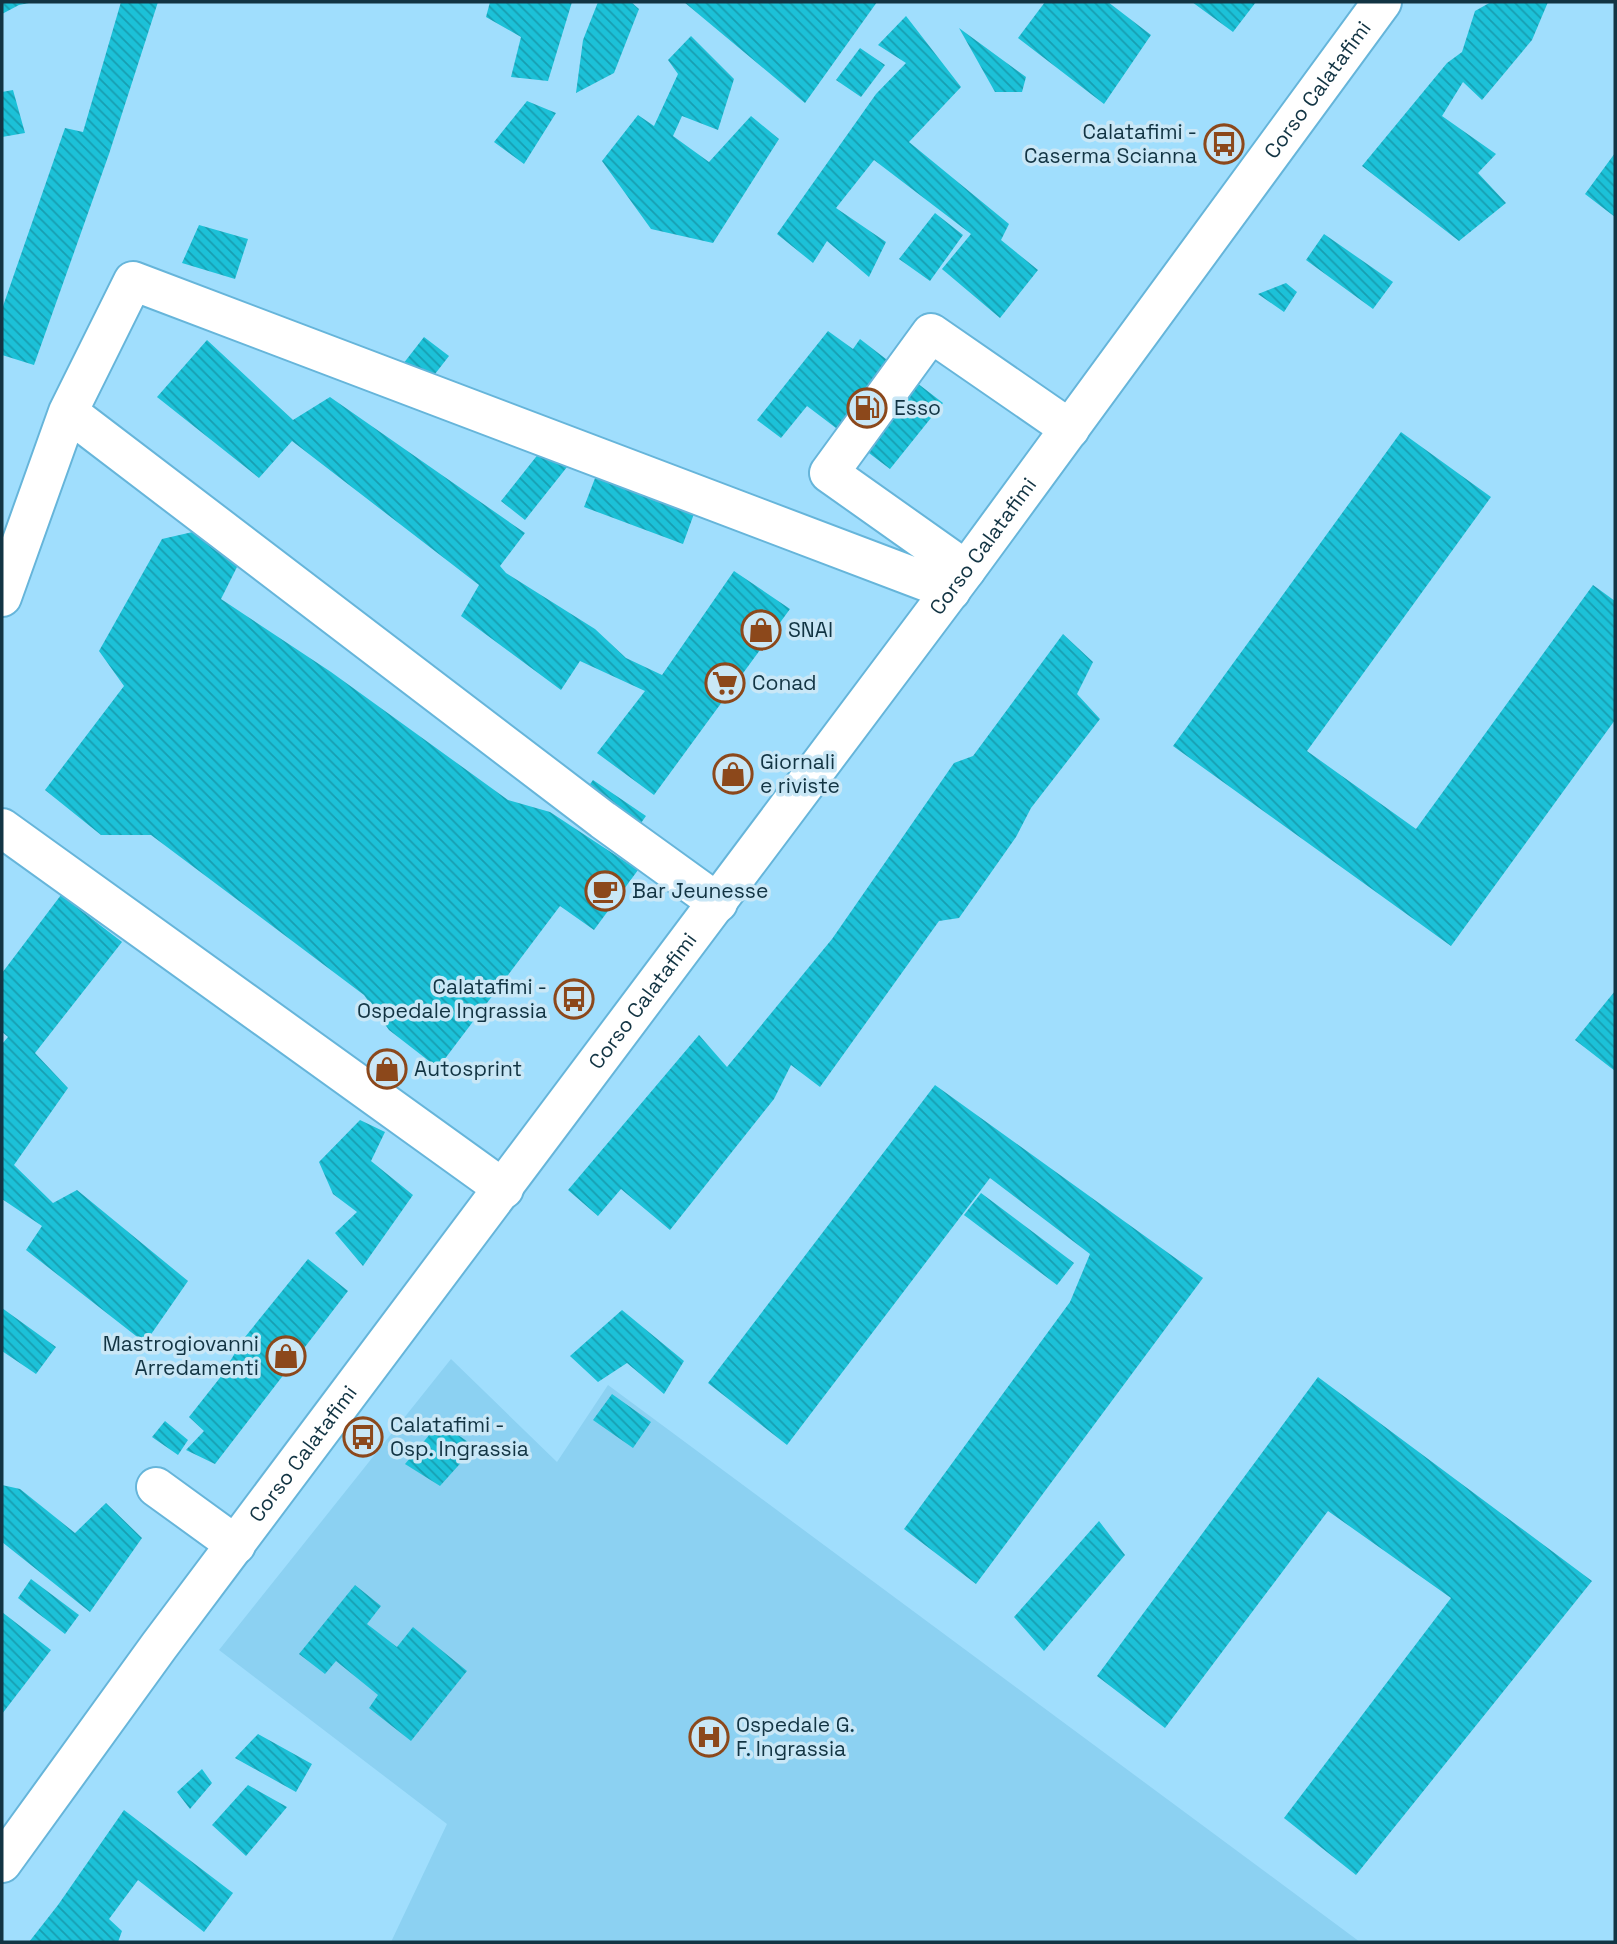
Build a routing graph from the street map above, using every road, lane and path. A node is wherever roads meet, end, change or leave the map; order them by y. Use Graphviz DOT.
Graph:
graph roads {
  1 [pos="1375,4"];
  2 [pos="68,412"];
  3 [pos="1070,429"];
  4 [pos="959,581"];
  5 [pos="2,597"];
  6 [pos="2,828"];
  7 [pos="718,903"];
  8 [pos="504,1189"];
  9 [pos="156,1487"];
  10 [pos="236,1545"];
  11 [pos="2,1863"];
  1 -- 3 [label="main road, Corso Calatafimi"];
  2 -- 4 [label="main road"];
  2 -- 5 [label="main road"];
  2 -- 7 [label="main road"];
  3 -- 4 [label="main road, Corso Calatafimi"];
  3 -- 4 [label="main road"];
  4 -- 7 [label="main road, Corso Calatafimi"];
  6 -- 8 [label="main road"];
  7 -- 8 [label="main road, Corso Calatafimi"];
  8 -- 10 [label="main road, Corso Calatafimi"];
  9 -- 10 [label="main road"];
  10 -- 11 [label="main road, Corso Calatafimi"];
}
